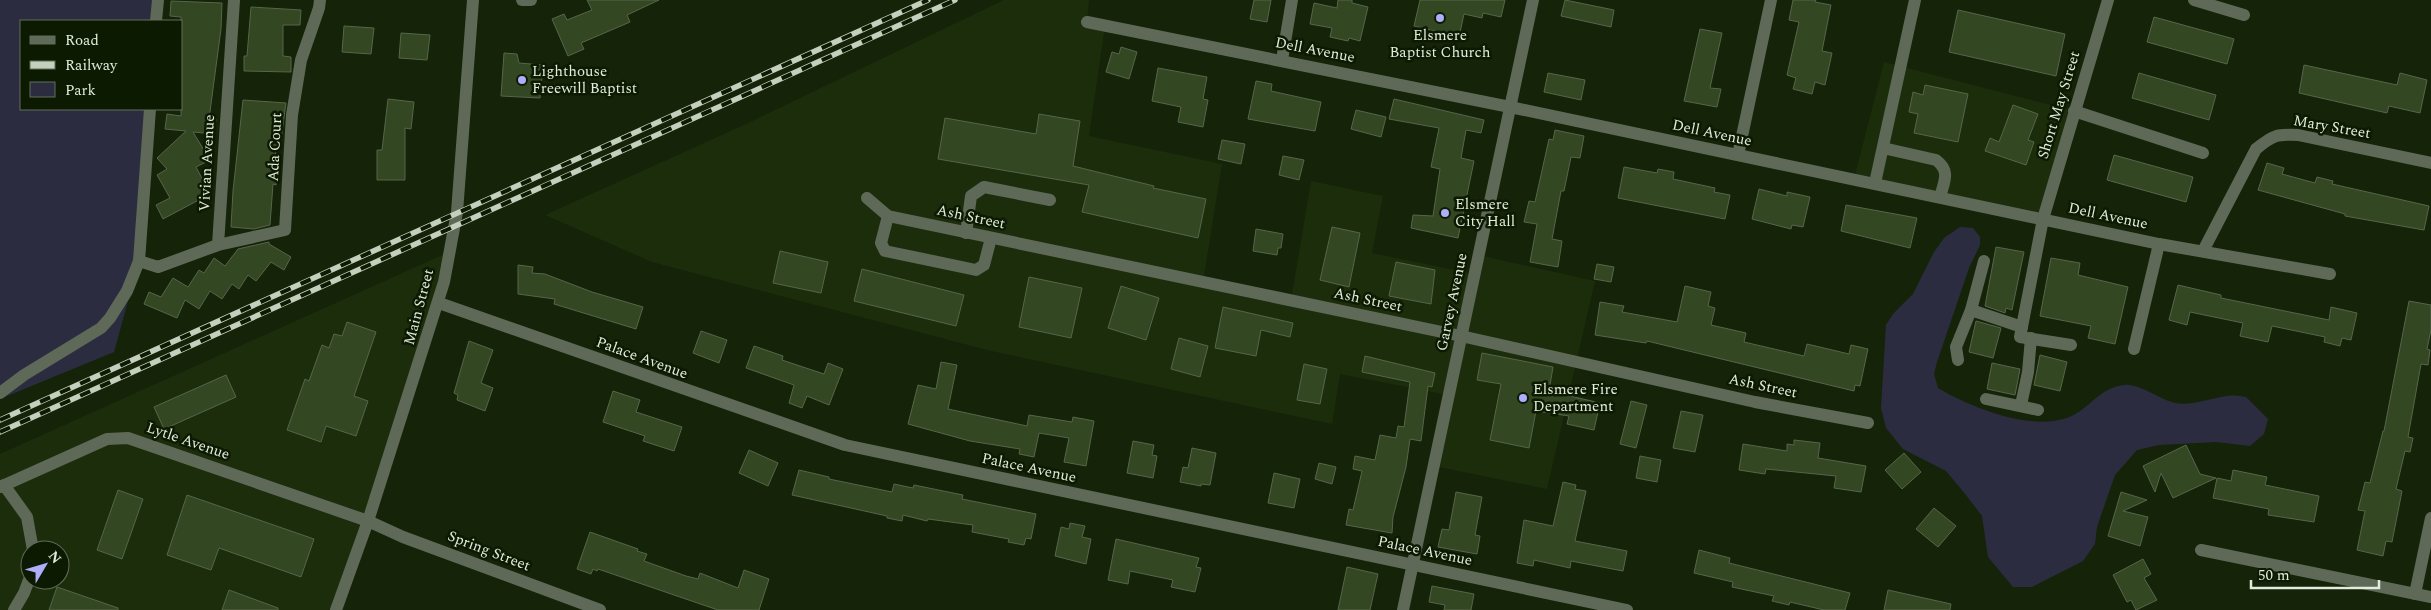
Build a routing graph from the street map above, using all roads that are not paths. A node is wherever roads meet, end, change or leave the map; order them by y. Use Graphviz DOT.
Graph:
graph roads {
  1 [pos="158,0"];
  2 [pos="234,0"];
  3 [pos="320,0"];
  4 [pos="473,0"];
  5 [pos="522,0"];
  6 [pos="531,0"];
  7 [pos="1292,0"];
  8 [pos="1533,0"];
  9 [pos="1771,0"];
  10 [pos="1915,0"];
  11 [pos="2108,0"];
  12 [pos="2194,0"];
  13 [pos="2244,14"];
  14 [pos="156,20"];
  15 [pos="1087,22"];
  16 [pos="1282,60"];
  17 [pos="1510,107"];
  18 [pos="150,110"];
  19 [pos="2074,110"];
  20 [pos="1883,148"];
  21 [pos="2203,152"];
  22 [pos="1738,155"];
  23 [pos="2431,163"];
  24 [pos="1875,183"];
  25 [pos="1940,197"];
  26 [pos="866,198"];
  27 [pos="1050,200"];
  28 [pos="888,216"];
  29 [pos="2043,219"];
  30 [pos="966,233"];
  31 [pos="991,238"];
  32 [pos="2159,244"];
  33 [pos="218,245"];
  34 [pos="2203,251"];
  35 [pos="139,261"];
  36 [pos="1984,261"];
  37 [pos="2330,274"];
  38 [pos="439,303"];
  39 [pos="1971,310"];
  40 [pos="2022,327"];
  41 [pos="1461,336"];
  42 [pos="2031,338"];
  43 [pos="2070,345"];
  44 [pos="2134,349"];
  45 [pos="1958,360"];
  46 [pos="0,392"];
  47 [pos="1986,399"];
  48 [pos="2021,405"];
  49 [pos="2038,410"];
  50 [pos="1868,424"];
  51 [pos="2,486"];
  52 [pos="2431,518"];
  53 [pos="368,521"];
  54 [pos="31,540"];
  55 [pos="2201,550"];
  56 [pos="1413,565"];
  57 [pos="25,590"];
  58 [pos="2415,594"];
  59 [pos="2431,597"];
  60 [pos="14,610"];
  61 [pos="336,610"];
  62 [pos="600,610"];
  63 [pos="1403,610"];
  64 [pos="1627,610"];
  1 -- 14 [label="street"];
  2 -- 33 [label="street, Vivian Avenue"];
  3 -- 33 [label="street, Ada Court"];
  4 -- 38 [label="street, Main Street"];
  5 -- 6 [label="street"];
  7 -- 16 [label="street"];
  8 -- 17 [label="street, Garvey Avenue"];
  9 -- 22 [label="street"];
  10 -- 20 [label="street"];
  11 -- 19 [label="street, Short May Street"];
  12 -- 13 [label="street"];
  15 -- 16 [label="street, Dell Avenue"];
  16 -- 17 [label="street, Dell Avenue"];
  17 -- 22 [label="street, Dell Avenue"];
  17 -- 41 [label="street, Garvey Avenue"];
  18 -- 35 [label="street"];
  19 -- 21 [label="street"];
  19 -- 29 [label="street, Short May Street"];
  20 -- 24 [label="street"];
  20 -- 25 [label="street"];
  22 -- 24 [label="street, Dell Avenue"];
  23 -- 34 [label="street, Mary Street"];
  24 -- 25 [label="street, Dell Avenue"];
  25 -- 29 [label="street, Dell Avenue"];
  26 -- 28 [label="street, Ash Street"];
  27 -- 30 [label="street"];
  28 -- 30 [label="street, Ash Street"];
  28 -- 31 [label="street"];
  29 -- 32 [label="street, Dell Avenue"];
  29 -- 40 [label="street, Short May Street"];
  30 -- 31 [label="street, Ash Street"];
  31 -- 41 [label="street, Ash Street"];
  32 -- 34 [label="street, Dell Avenue"];
  32 -- 44 [label="street"];
  33 -- 35 [label="street"];
  34 -- 37 [label="street, Dell Avenue"];
  35 -- 46 [label="street"];
  36 -- 39 [label="street"];
  38 -- 53 [label="street, Main Street"];
  38 -- 56 [label="street, Palace Avenue"];
  39 -- 40 [label="street"];
  39 -- 45 [label="street"];
  40 -- 42 [label="street"];
  41 -- 50 [label="street, Ash Street"];
  41 -- 56 [label="street, Garvey Avenue"];
  42 -- 43 [label="street"];
  42 -- 48 [label="street"];
  47 -- 48 [label="street"];
  48 -- 49 [label="street"];
  51 -- 53 [label="street, Lytle Avenue"];
  51 -- 54 [label="street"];
  52 -- 58 [label="street"];
  53 -- 61 [label="street, Main Street"];
  53 -- 62 [label="street, Spring Street"];
  55 -- 58 [label="street"];
  56 -- 63 [label="street, Garvey Avenue"];
  56 -- 64 [label="street, Palace Avenue"];
  57 -- 60 [label="street"];
  58 -- 59 [label="street"];
}
